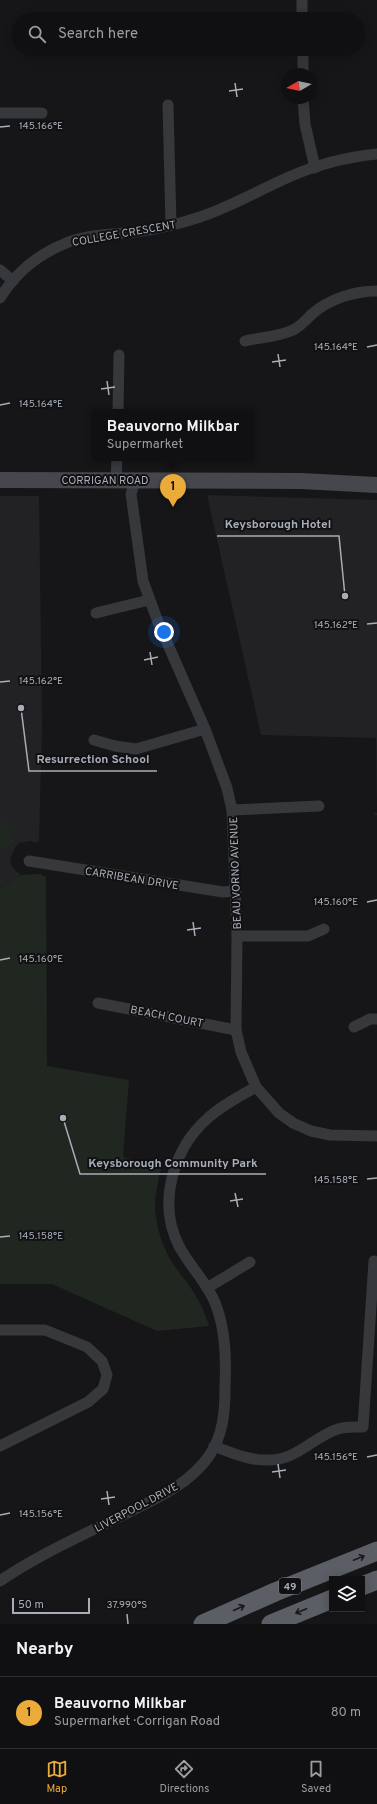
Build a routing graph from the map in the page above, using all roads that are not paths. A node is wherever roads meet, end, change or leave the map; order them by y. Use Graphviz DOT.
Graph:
graph roads {
  1 [pos="302,0"];
  2 [pos="302,12"];
  3 [pos="303,56"];
  4 [pos="303,68"];
  5 [pos="303,104"];
  6 [pos="168,105"];
  7 [pos="0,113"];
  8 [pos="42,113"];
  9 [pos="377,154"];
  10 [pos="315,168"];
  11 [pos="171,226"];
  12 [pos="0,270"];
  13 [pos="13,281"];
  14 [pos="377,291"];
  15 [pos="0,298"];
  16 [pos="245,341"];
  17 [pos="119,355"];
  18 [pos="118,409"];
  19 [pos="117,461"];
  20 [pos="377,476"];
  21 [pos="0,480"];
  22 [pos="116,480"];
  23 [pos="135,480"];
  24 [pos="331,481"];
  25 [pos="377,485"];
  26 [pos="149,600"];
  27 [pos="96,613"];
  28 [pos="205,729"];
  29 [pos="94,740"];
  30 [pos="319,806"];
  31 [pos="232,810"];
  32 [pos="29,861"];
  33 [pos="236,891"];
  34 [pos="324,929"];
  35 [pos="237,936"];
  36 [pos="98,1002"];
  37 [pos="377,1018"];
  38 [pos="354,1027"];
  39 [pos="236,1030"];
  40 [pos="256,1087"];
  41 [pos="377,1136"];
  42 [pos="374,1261"];
  43 [pos="250,1262"];
  44 [pos="207,1288"];
  45 [pos="0,1330"];
  46 [pos="0,1446"];
  47 [pos="214,1446"];
  48 [pos="377,1551"];
  49 [pos="377,1580"];
  50 [pos="0,1581"];
  51 [pos="365,1585"];
  52 [pos="329,1600"];
  53 [pos="203,1624"];
  54 [pos="271,1624"];
  1 -- 2 [label="street"];
  3 -- 4 [label="street"];
  5 -- 10 [label="street"];
  6 -- 11 [label="street"];
  7 -- 8 [label="street"];
  9 -- 10 [label="street, COLLEGE CRESCENT"];
  10 -- 11 [label="street, COLLEGE CRESCENT"];
  11 -- 13 [label="street, COLLEGE CRESCENT"];
  12 -- 13 [label="street"];
  13 -- 15 [label="street, COLLEGE CRESCENT"];
  14 -- 16 [label="street"];
  17 -- 18 [label="street"];
  19 -- 22 [label="street"];
  20 -- 24 [label="main road, CORRIGAN ROAD"];
  21 -- 22 [label="main road, CORRIGAN ROAD"];
  22 -- 23 [label="main road, CORRIGAN ROAD"];
  23 -- 24 [label="main road, CORRIGAN ROAD"];
  23 -- 26 [label="street, BEAU VORNO AVENUE"];
  24 -- 25 [label="main road, CORRIGAN ROAD"];
  26 -- 27 [label="street"];
  26 -- 28 [label="street, BEAU VORNO AVENUE"];
  28 -- 29 [label="street"];
  28 -- 31 [label="street, BEAU VORNO AVENUE"];
  30 -- 31 [label="street"];
  31 -- 33 [label="street, BEAU VORNO AVENUE"];
  32 -- 33 [label="street, CARRIBEAN DRIVE"];
  33 -- 35 [label="street, BEAU VORNO AVENUE"];
  34 -- 35 [label="street"];
  35 -- 39 [label="street, BEAU VORNO AVENUE"];
  36 -- 39 [label="street, BEACH COURT"];
  37 -- 38 [label="street"];
  39 -- 40 [label="street, BEAU VORNO AVENUE"];
  40 -- 41 [label="street, BEAU VORNO AVENUE"];
  40 -- 44 [label="street, LIVERPOOL DRIVE"];
  42 -- 47 [label="street"];
  43 -- 44 [label="street"];
  44 -- 47 [label="street, LIVERPOOL DRIVE"];
  45 -- 46 [label="street"];
  47 -- 50 [label="street, LIVERPOOL DRIVE"];
  53 -- 48 [label="highway, 49, one-way"];
  49 -- 51 [label="highway"];
  52 -- 54 [label="highway, 49, one-way"];
}
